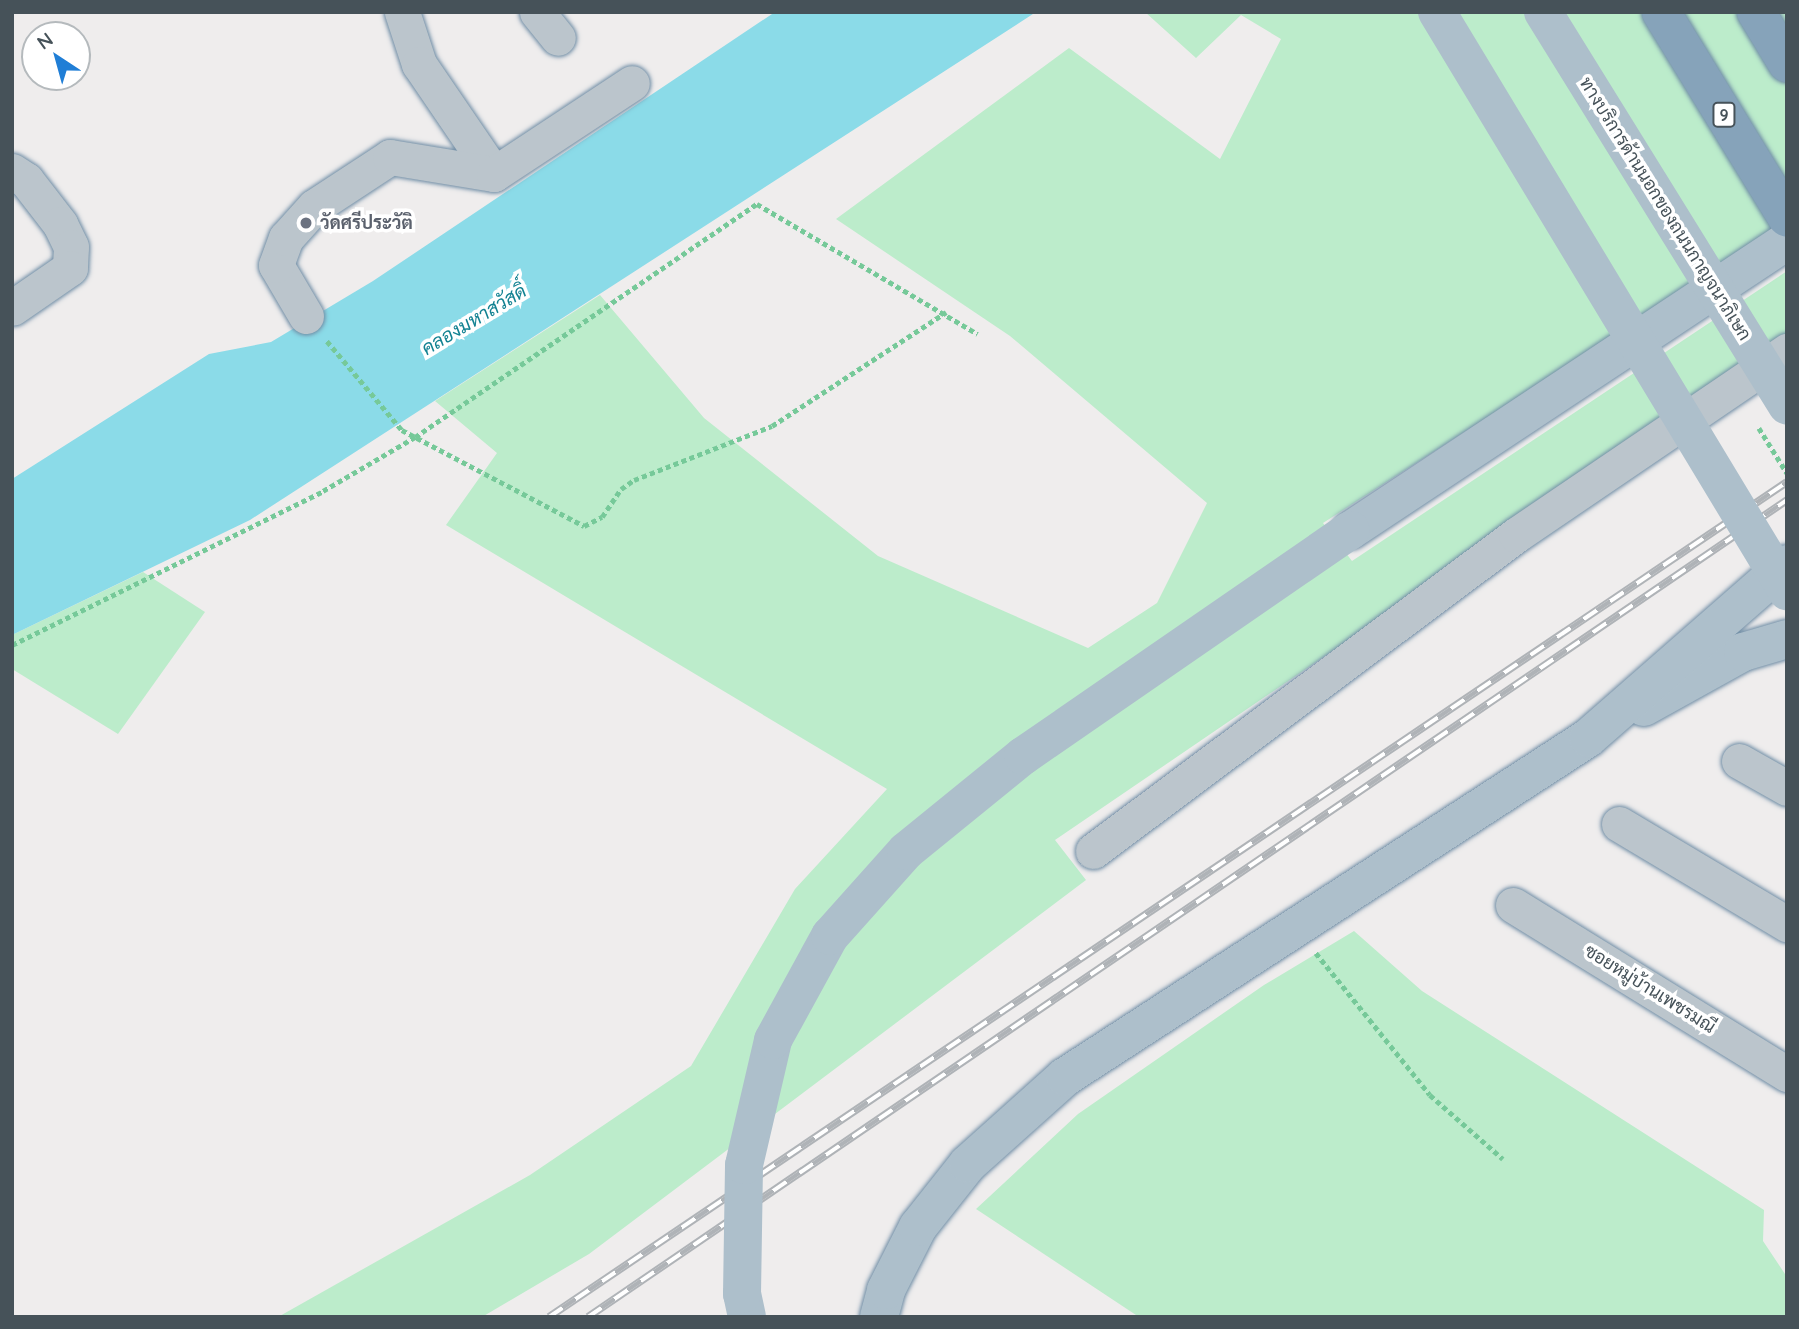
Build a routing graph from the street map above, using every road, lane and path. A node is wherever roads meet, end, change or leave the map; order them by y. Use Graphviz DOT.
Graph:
graph roads {
  1 [pos="401,12"];
  2 [pos="1437,12"];
  3 [pos="1543,12"];
  4 [pos="1661,12"];
  5 [pos="1756,12"];
  6 [pos="1787,63"];
  7 [pos="632,83"];
  8 [pos="12,171"];
  9 [pos="495,174"];
  10 [pos="1787,218"];
  11 [pos="1787,241"];
  12 [pos="12,307"];
  13 [pos="946,313"];
  14 [pos="306,316"];
  15 [pos="978,334"];
  16 [pos="1787,351"];
  17 [pos="1787,405"];
  18 [pos="415,437"];
  19 [pos="1787,564"];
  20 [pos="1787,591"];
  21 [pos="1787,639"];
  22 [pos="12,645"];
  23 [pos="1588,737"];
  24 [pos="1739,761"];
  25 [pos="1787,788"];
  26 [pos="1619,824"];
  27 [pos="1093,850"];
  28 [pos="1513,905"];
  29 [pos="1787,924"];
  30 [pos="1297,926"];
  31 [pos="1787,1074"];
  32 [pos="1503,1159"];
  33 [pos="747,1317"];
  34 [pos="879,1317"];
  1 -- 9 [label="street"];
  2 -- 20 [label="main road, bridge"];
  3 -- 17 [label="main road, ทางบริการด้านนอกของถนนกาญจนาภิเษก, bridge"];
  4 -- 10 [label="highway, 9"];
  5 -- 6 [label="highway"];
  7 -- 9 [label="street"];
  8 -- 12 [label="street"];
  9 -- 14 [label="street"];
  11 -- 33 [label="main road, bridge"];
  13 -- 15 [label="path"];
  13 -- 18 [label="path"];
  13 -- 18 [label="path"];
  14 -- 18 [label="path"];
  16 -- 27 [label="street"];
  18 -- 22 [label="path"];
  19 -- 23 [label="main road"];
  21 -- 23 [label="main road"];
  23 -- 30 [label="main road"];
  24 -- 25 [label="street"];
  26 -- 29 [label="street"];
  28 -- 31 [label="street, ซอยหมู่บ้านเพชรมณี"];
  30 -- 32 [label="path"];
  30 -- 34 [label="main road"];
}
